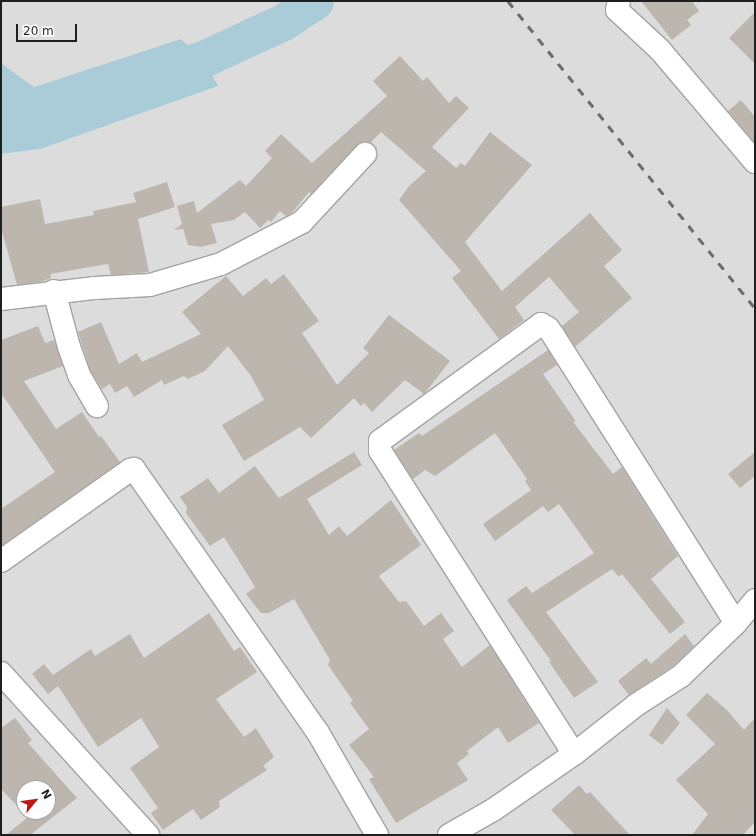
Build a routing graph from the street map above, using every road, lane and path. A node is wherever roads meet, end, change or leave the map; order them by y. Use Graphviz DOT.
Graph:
graph roads {
  1 [pos="619,1"];
  2 [pos="365,154"];
  3 [pos="755,162"];
  4 [pos="54,291"];
  5 [pos="1,299"];
  6 [pos="97,406"];
  7 [pos="1,561"];
  8 [pos="755,600"];
  9 [pos="736,622"];
  10 [pos="1,673"];
  11 [pos="574,754"];
  12 [pos="148,835"];
  13 [pos="377,835"];
  14 [pos="448,835"];
  1 -- 3 [label="street"];
  2 -- 4 [label="street"];
  4 -- 5 [label="street"];
  4 -- 6 [label="street"];
  7 -- 13 [label="street"];
  8 -- 9 [label="street"];
  9 -- 11 [label="street"];
  9 -- 11 [label="street"];
  10 -- 12 [label="street"];
  11 -- 14 [label="street"];
}
